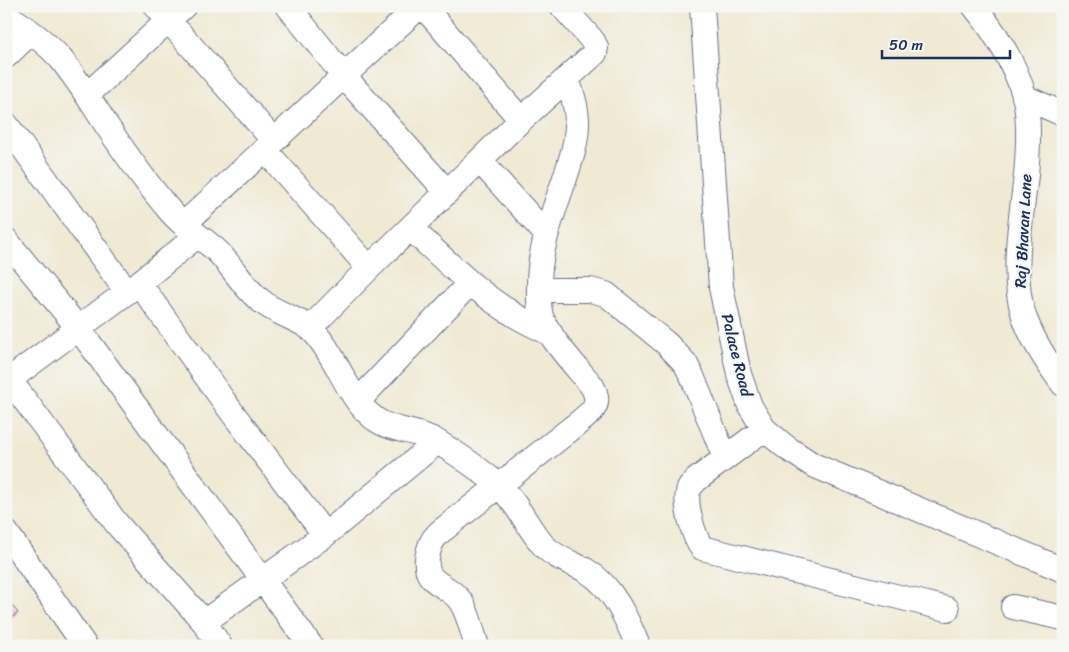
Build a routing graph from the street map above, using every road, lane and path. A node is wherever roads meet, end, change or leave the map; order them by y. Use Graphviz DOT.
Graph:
graph roads {
  1 [pos="288,6"];
  2 [pos="421,6"];
  3 [pos="562,6"];
  4 [pos="702,6"];
  5 [pos="974,6"];
  6 [pos="170,11"];
  7 [pos="6,15"];
  8 [pos="31,32"];
  9 [pos="6,56"];
  10 [pos="344,75"];
  11 [pos="567,79"];
  12 [pos="87,95"];
  13 [pos="1024,97"];
  14 [pos="1063,114"];
  15 [pos="521,120"];
  16 [pos="6,124"];
  17 [pos="270,145"];
  18 [pos="480,160"];
  19 [pos="447,192"];
  20 [pos="410,228"];
  21 [pos="190,230"];
  22 [pos="546,234"];
  23 [pos="6,240"];
  24 [pos="369,268"];
  25 [pos="470,283"];
  26 [pos="133,288"];
  27 [pos="539,290"];
  28 [pos="310,328"];
  29 [pos="79,329"];
  30 [pos="551,334"];
  31 [pos="7,379"];
  32 [pos="1063,384"];
  33 [pos="358,401"];
  34 [pos="764,429"];
  35 [pos="437,442"];
  36 [pos="725,458"];
  37 [pos="500,486"];
  38 [pos="6,532"];
  39 [pos="325,535"];
  40 [pos="1063,570"];
  41 [pos="262,580"];
  42 [pos="1013,607"];
  43 [pos="947,609"];
  44 [pos="1063,618"];
  45 [pos="204,622"];
  46 [pos="85,646"];
  47 [pos="220,646"];
  48 [pos="311,646"];
  49 [pos="477,646"];
  50 [pos="638,646"];
  1 -- 10 [label="street"];
  2 -- 10 [label="street"];
  2 -- 15 [label="street"];
  3 -- 11 [label="street"];
  4 -- 34 [label="street, Palace Road"];
  5 -- 13 [label="street, Raj Bhavan Lane"];
  6 -- 12 [label="street"];
  6 -- 17 [label="street"];
  7 -- 8 [label="street"];
  8 -- 9 [label="street"];
  8 -- 12 [label="street"];
  10 -- 17 [label="street"];
  10 -- 19 [label="street"];
  11 -- 15 [label="street"];
  11 -- 22 [label="street"];
  12 -- 21 [label="street"];
  13 -- 14 [label="street"];
  13 -- 32 [label="street, Raj Bhavan Lane"];
  15 -- 18 [label="street"];
  16 -- 26 [label="street"];
  17 -- 21 [label="street"];
  17 -- 24 [label="street"];
  18 -- 19 [label="street"];
  18 -- 22 [label="street"];
  19 -- 20 [label="street"];
  20 -- 24 [label="street"];
  20 -- 25 [label="street"];
  21 -- 26 [label="street"];
  21 -- 28 [label="street"];
  22 -- 27 [label="street"];
  23 -- 29 [label="street"];
  24 -- 28 [label="street"];
  25 -- 30 [label="street"];
  25 -- 33 [label="street"];
  26 -- 29 [label="street"];
  26 -- 39 [label="street"];
  27 -- 30 [label="street"];
  27 -- 36 [label="street"];
  28 -- 33 [label="street"];
  29 -- 31 [label="street"];
  29 -- 41 [label="street"];
  30 -- 37 [label="street"];
  31 -- 45 [label="street"];
  33 -- 35 [label="street"];
  34 -- 36 [label="street"];
  34 -- 40 [label="street, Palace Road"];
  35 -- 37 [label="street"];
  35 -- 39 [label="street"];
  36 -- 43 [label="street"];
  37 -- 49 [label="street"];
  37 -- 50 [label="street"];
  38 -- 46 [label="street"];
  39 -- 41 [label="street"];
  41 -- 45 [label="street"];
  41 -- 48 [label="street"];
  42 -- 44 [label="street"];
  45 -- 47 [label="street"];
}
